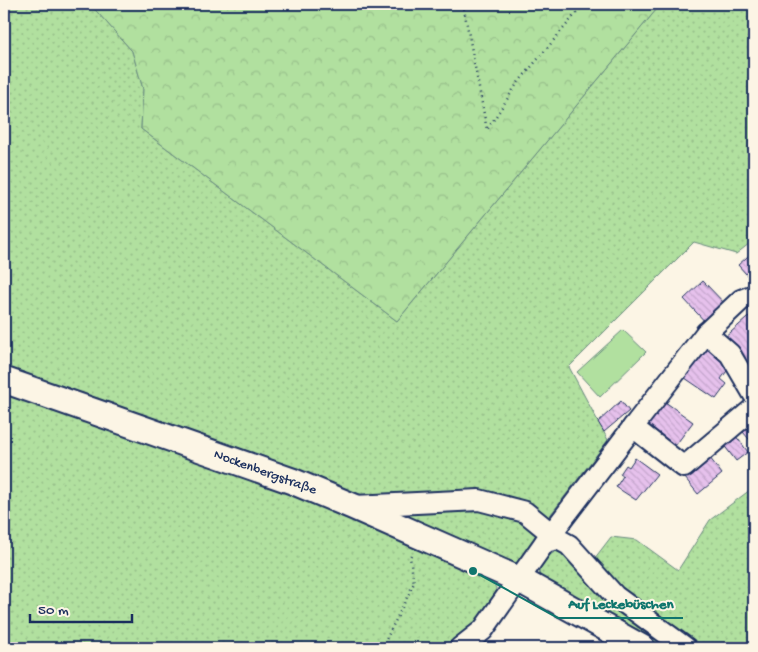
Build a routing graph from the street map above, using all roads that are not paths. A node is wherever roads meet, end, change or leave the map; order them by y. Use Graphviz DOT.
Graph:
graph roads {
  1 [pos="754,295"];
  2 [pos="706,333"];
  3 [pos="4,380"];
  4 [pos="754,395"];
  5 [pos="754,408"];
  6 [pos="633,427"];
  7 [pos="352,506"];
  8 [pos="549,538"];
  9 [pos="520,580"];
  10 [pos="460,648"];
  11 [pos="642,648"];
  12 [pos="686,648"];
  1 -- 2 [label="street"];
  2 -- 4 [label="street"];
  2 -- 6 [label="street"];
  3 -- 7 [label="main road, Nockenbergstraße"];
  5 -- 6 [label="street"];
  6 -- 8 [label="street"];
  7 -- 8 [label="street"];
  7 -- 9 [label="main road, Nockenbergstraße"];
  8 -- 9 [label="street"];
  8 -- 12 [label="street"];
  9 -- 10 [label="street"];
  9 -- 11 [label="main road, Nockenbergstraße"];
}
